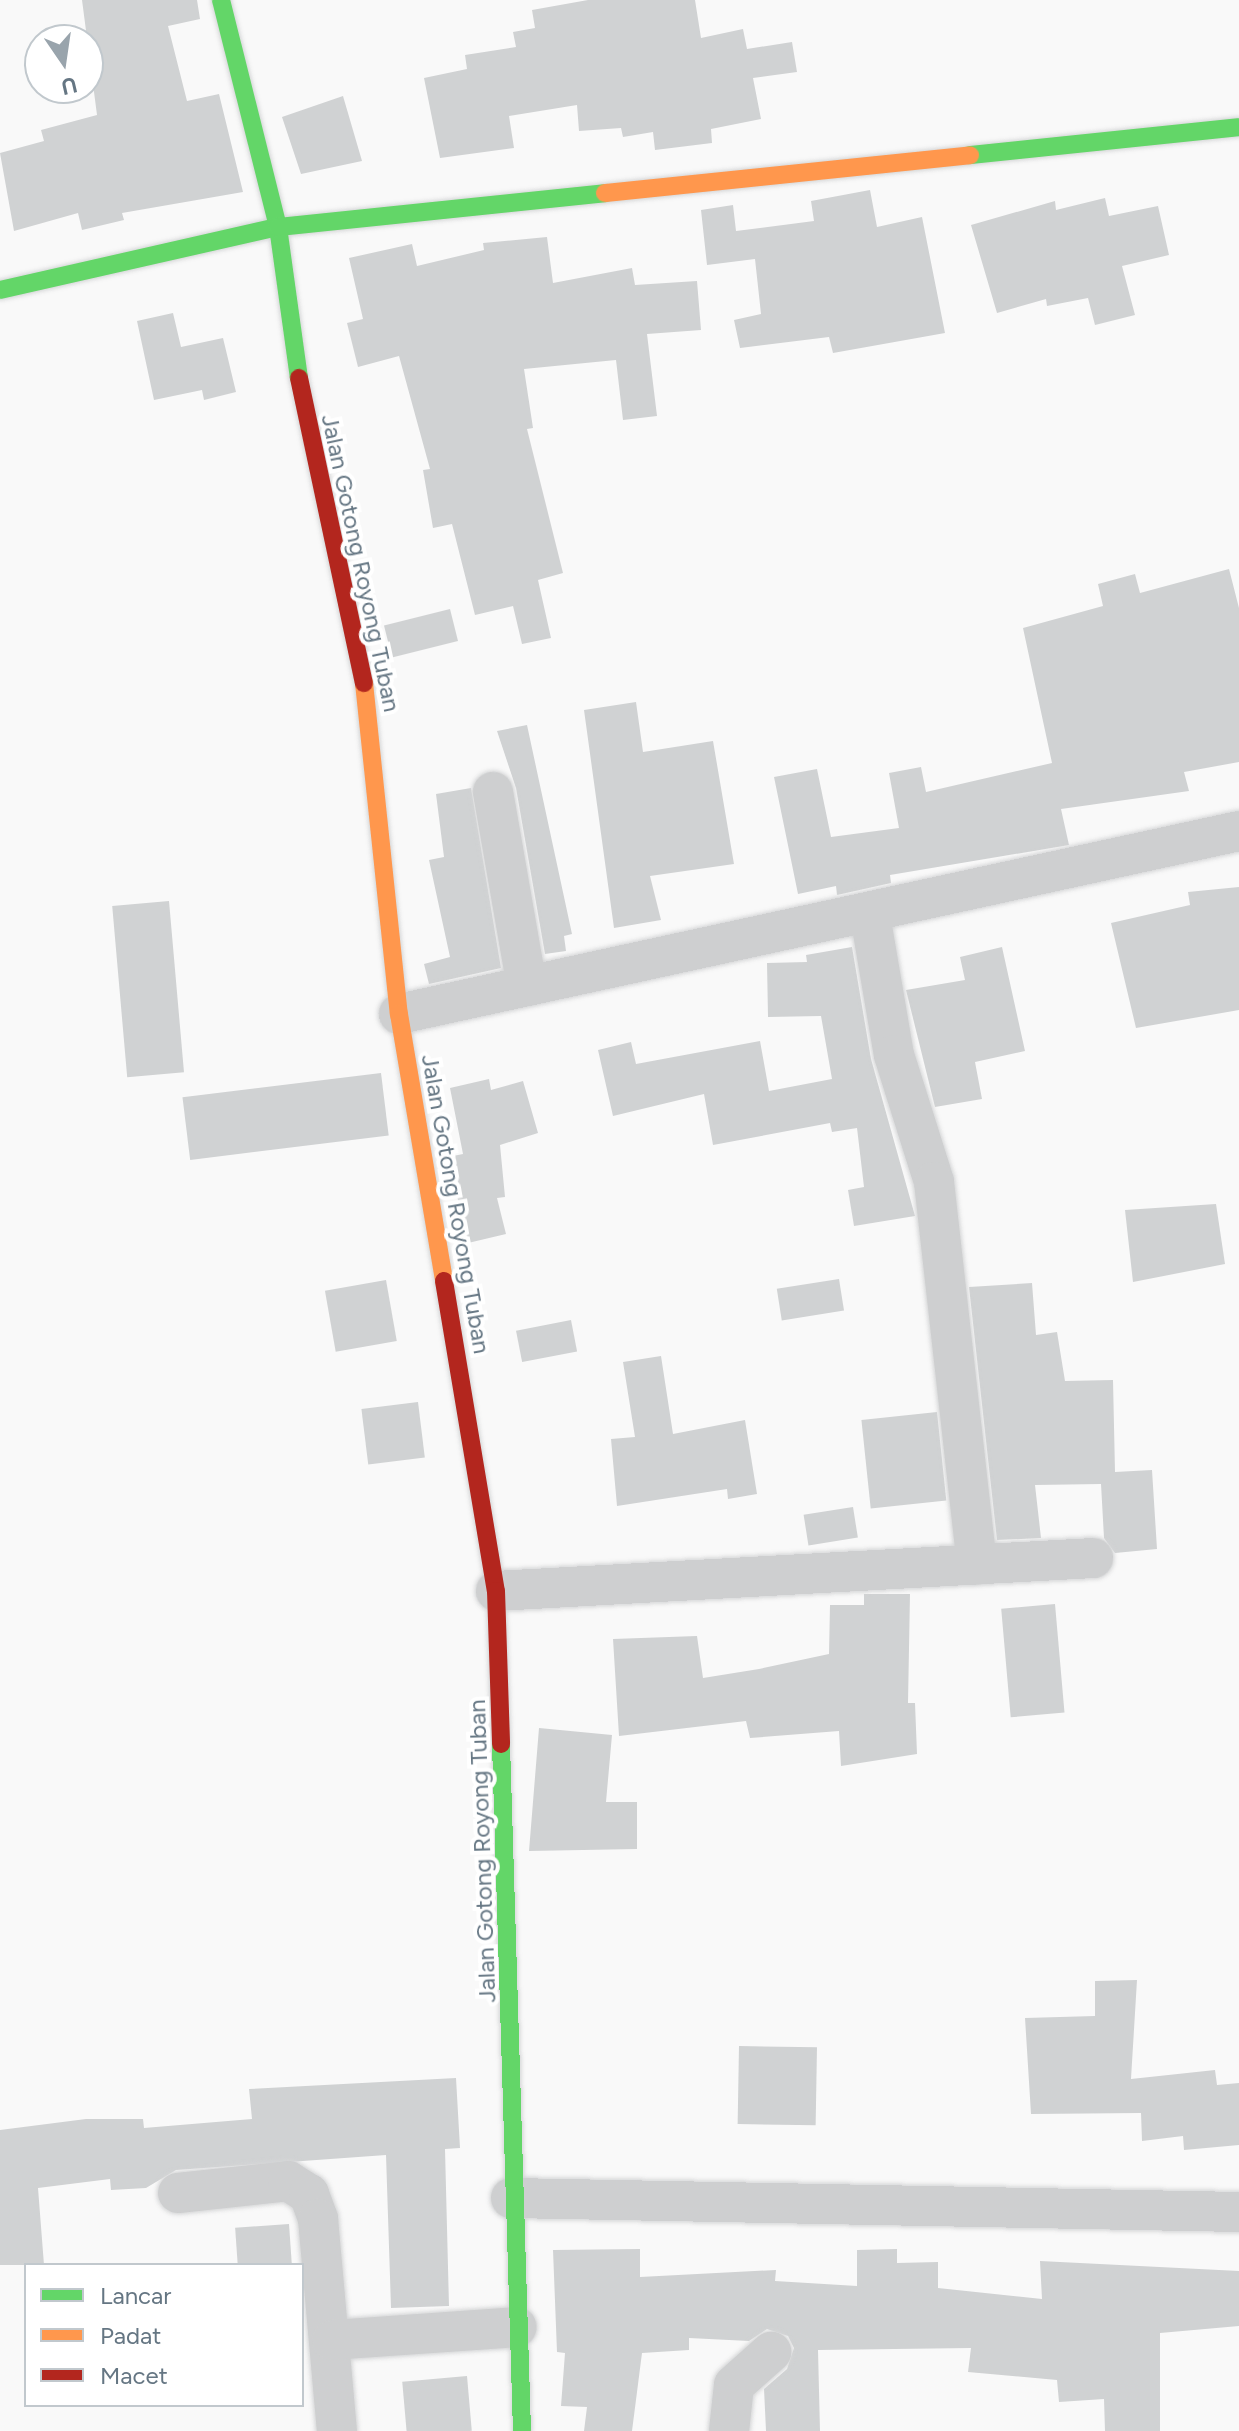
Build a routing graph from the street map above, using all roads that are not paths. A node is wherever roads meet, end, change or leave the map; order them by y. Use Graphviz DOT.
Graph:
graph roads {
  1 [pos="221,0"];
  2 [pos="1239,127"];
  3 [pos="278,227"];
  4 [pos="0,290"];
  5 [pos="493,792"];
  6 [pos="1239,831"];
  7 [pos="870,915"];
  8 [pos="527,986"];
  9 [pos="399,1014"];
  10 [pos="1093,1558"];
  11 [pos="977,1565"];
  12 [pos="496,1591"];
  13 [pos="178,2193"];
  14 [pos="511,2198"];
  15 [pos="1239,2212"];
  16 [pos="517,2327"];
  17 [pos="332,2340"];
  18 [pos="771,2352"];
  19 [pos="337,2431"];
  20 [pos="522,2431"];
  21 [pos="729,2431"];
  1 -- 3 [label="street, Jalan Gotong Royong Tuban"];
  2 -- 3 [label="street"];
  3 -- 4 [label="street"];
  3 -- 9 [label="street, Jalan Gotong Royong Tuban"];
  5 -- 8 [label="street"];
  6 -- 7 [label="street"];
  7 -- 8 [label="street"];
  7 -- 11 [label="street"];
  8 -- 9 [label="street"];
  9 -- 12 [label="street, Jalan Gotong Royong Tuban"];
  10 -- 11 [label="street"];
  11 -- 12 [label="street"];
  12 -- 14 [label="street, Jalan Gotong Royong Tuban"];
  13 -- 17 [label="street"];
  14 -- 15 [label="street"];
  14 -- 16 [label="street, Jalan Gotong Royong Tuban"];
  16 -- 17 [label="street"];
  16 -- 20 [label="street, Jalan Gotong Royong Tuban"];
  17 -- 19 [label="street"];
  18 -- 21 [label="street"];
}
